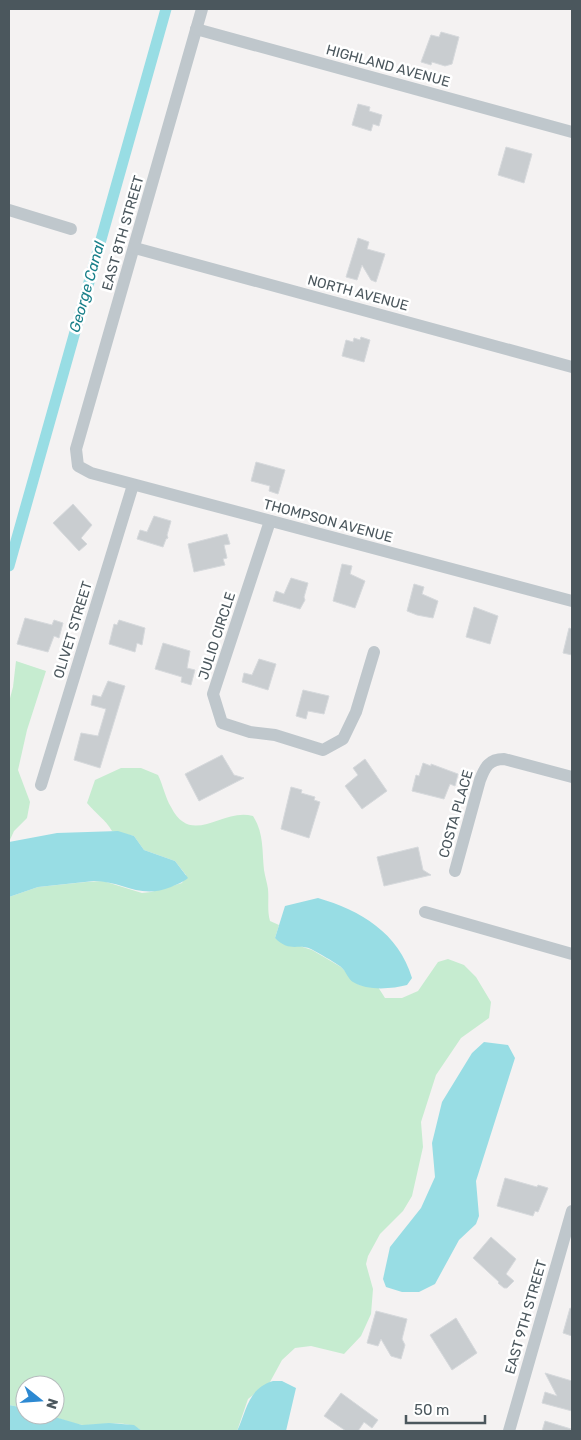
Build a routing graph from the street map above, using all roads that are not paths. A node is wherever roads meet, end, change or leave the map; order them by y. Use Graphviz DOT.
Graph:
graph roads {
  1 [pos="202,9"];
  2 [pos="196,30"];
  3 [pos="572,132"];
  4 [pos="9,210"];
  5 [pos="71,229"];
  6 [pos="135,248"];
  7 [pos="572,367"];
  8 [pos="78,466"];
  9 [pos="133,485"];
  10 [pos="270,521"];
  11 [pos="572,601"];
  12 [pos="374,652"];
  13 [pos="572,777"];
  14 [pos="41,785"];
  15 [pos="455,872"];
  16 [pos="425,912"];
  17 [pos="572,954"];
  18 [pos="572,1211"];
  19 [pos="509,1431"];
  1 -- 2 [label="street, EAST 8TH STREET"];
  2 -- 3 [label="street, HIGHLAND AVENUE"];
  2 -- 6 [label="street, EAST 8TH STREET"];
  4 -- 5 [label="street"];
  6 -- 7 [label="street, NORTH AVENUE"];
  6 -- 8 [label="street, EAST 8TH STREET"];
  8 -- 9 [label="street, THOMPSON AVENUE"];
  9 -- 10 [label="street, THOMPSON AVENUE"];
  9 -- 14 [label="street, OLIVET STREET"];
  10 -- 11 [label="street, THOMPSON AVENUE"];
  10 -- 12 [label="street, JULIO CIRCLE"];
  13 -- 15 [label="street, COSTA PLACE"];
  16 -- 17 [label="street"];
  18 -- 19 [label="street, EAST 9TH STREET"];
}
